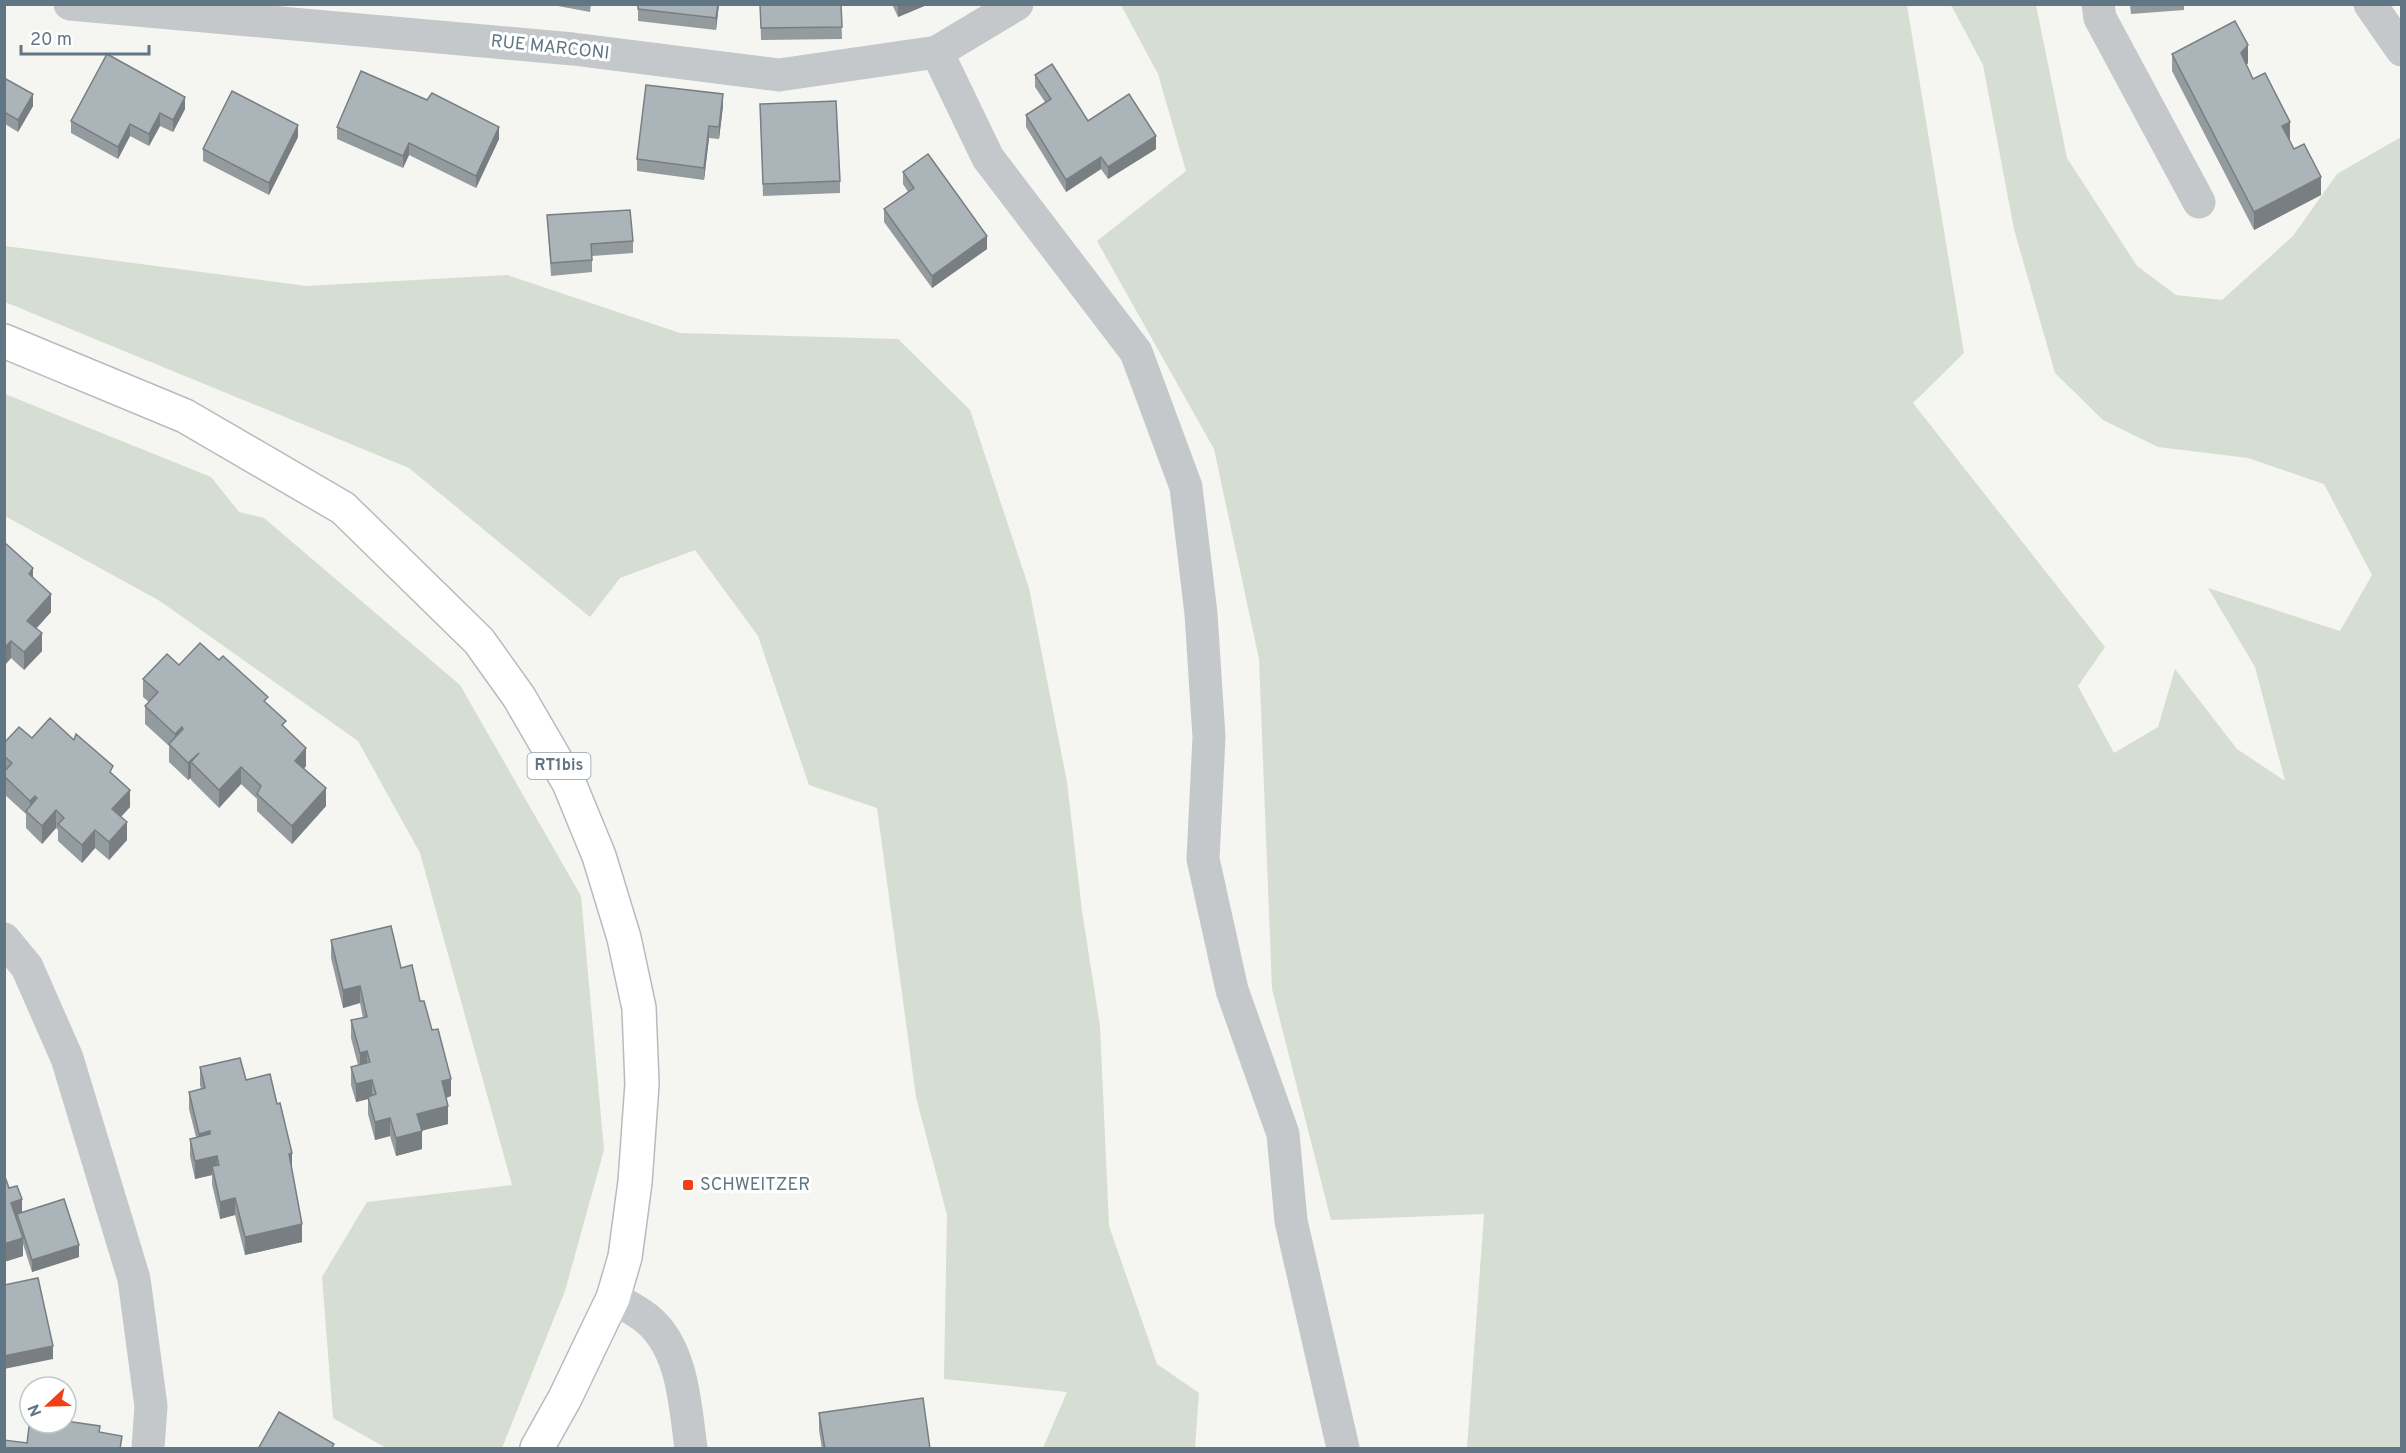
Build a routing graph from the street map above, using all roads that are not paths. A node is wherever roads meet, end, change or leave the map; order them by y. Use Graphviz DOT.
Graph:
graph roads {
  1 [pos="70,4"];
  2 [pos="1017,4"];
  3 [pos="2098,4"];
  4 [pos="2370,4"];
  5 [pos="2402,50"];
  6 [pos="937,52"];
  7 [pos="2199,202"];
  8 [pos="4,341"];
  9 [pos="4,939"];
  10 [pos="613,1298"];
  11 [pos="148,1449"];
  12 [pos="537,1449"];
  13 [pos="692,1449"];
  14 [pos="1343,1449"];
  1 -- 6 [label="street, RUE MARCONI"];
  2 -- 6 [label="street, RUE MARCONI"];
  3 -- 7 [label="street"];
  4 -- 5 [label="street"];
  6 -- 14 [label="street"];
  8 -- 10 [label="main road, RT1bis"];
  9 -- 11 [label="street"];
  10 -- 12 [label="main road, RT1bis"];
  10 -- 13 [label="street"];
}
